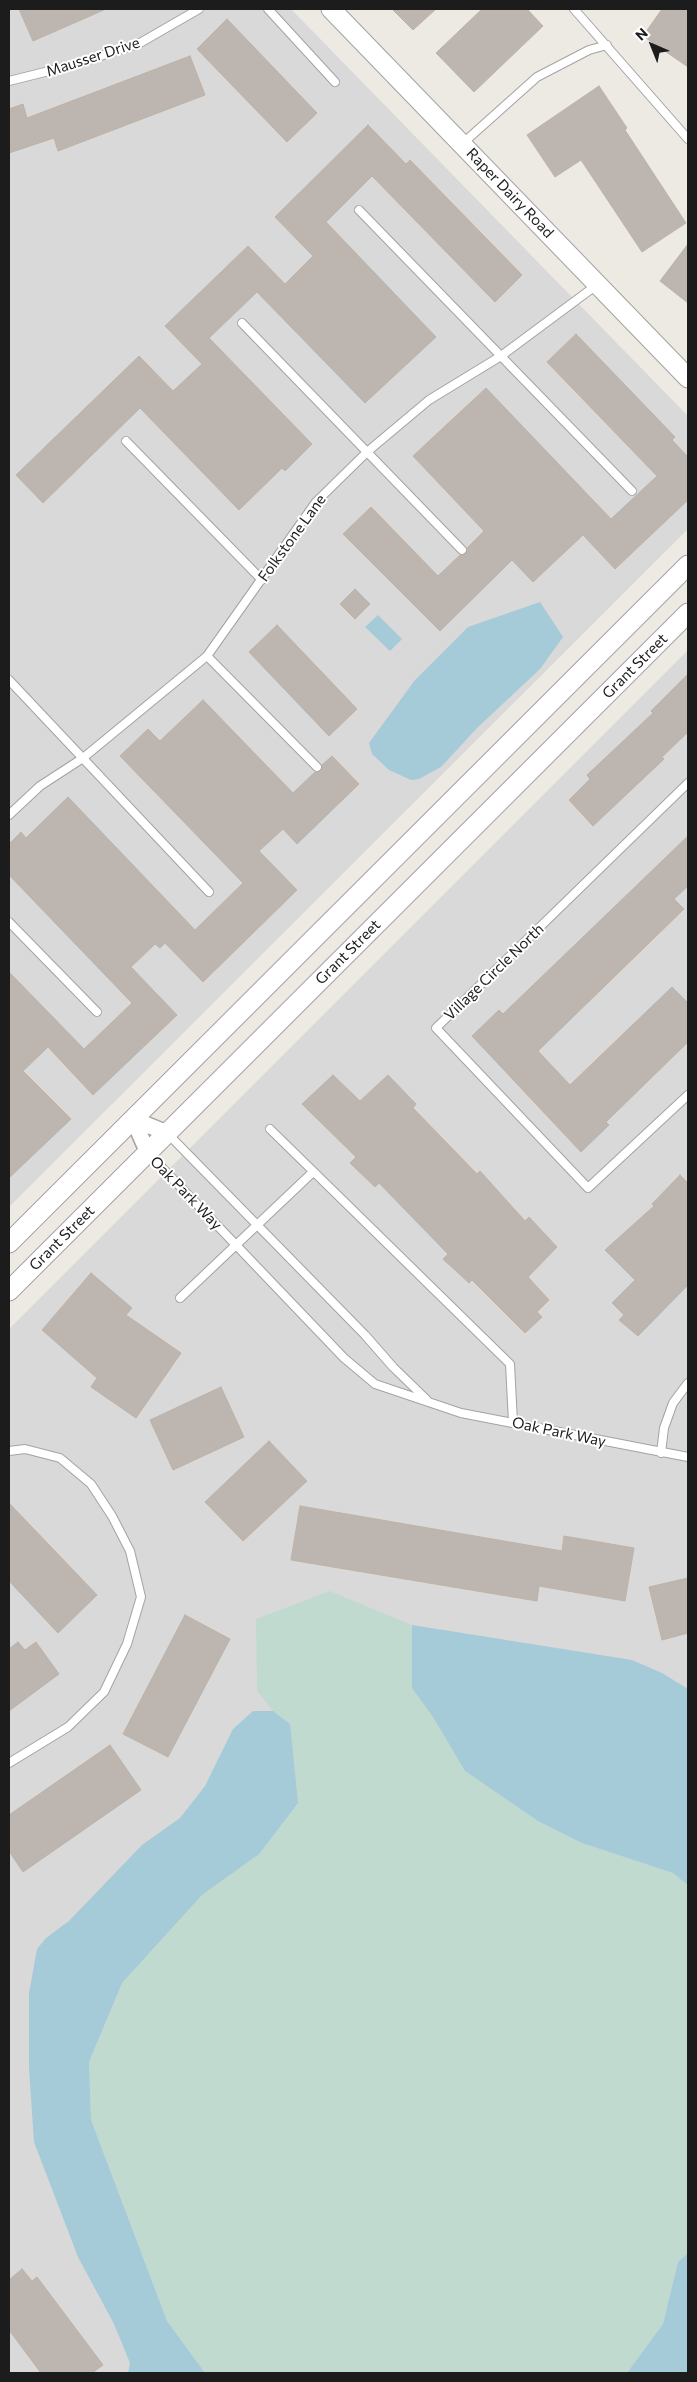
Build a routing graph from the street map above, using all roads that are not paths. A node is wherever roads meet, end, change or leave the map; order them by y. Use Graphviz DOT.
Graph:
graph roads {
  1 [pos="200,9"];
  2 [pos="268,9"];
  3 [pos="331,9"];
  4 [pos="574,9"];
  5 [pos="607,45"];
  6 [pos="9,81"];
  7 [pos="335,82"];
  8 [pos="688,140"];
  9 [pos="462,144"];
  10 [pos="359,210"];
  11 [pos="598,284"];
  12 [pos="242,322"];
  13 [pos="501,356"];
  14 [pos="686,373"];
  15 [pos="126,441"];
  16 [pos="367,452"];
  17 [pos="632,491"];
  18 [pos="462,550"];
  19 [pos="688,565"];
  20 [pos="262,580"];
  21 [pos="688,613"];
  22 [pos="207,656"];
  23 [pos="9,680"];
  24 [pos="83,758"];
  25 [pos="317,767"];
  26 [pos="688,783"];
  27 [pos="9,815"];
  28 [pos="209,892"];
  29 [pos="9,922"];
  30 [pos="97,1012"];
  31 [pos="688,1095"];
  32 [pos="133,1119"];
  33 [pos="270,1129"];
  34 [pos="167,1133"];
  35 [pos="148,1153"];
  36 [pos="312,1172"];
  37 [pos="257,1225"];
  38 [pos="9,1243"];
  39 [pos="236,1245"];
  40 [pos="9,1291"];
  41 [pos="180,1298"];
  42 [pos="688,1383"];
  43 [pos="430,1403"];
  44 [pos="513,1422"];
  45 [pos="9,1451"];
  46 [pos="661,1453"];
  47 [pos="688,1457"];
  48 [pos="9,1762"];
  1 -- 6 [label="lane, Mausser Drive"];
  2 -- 7 [label="lane"];
  3 -- 9 [label="street, Raper Dairy Road"];
  4 -- 5 [label="lane"];
  5 -- 8 [label="lane"];
  5 -- 9 [label="lane"];
  9 -- 11 [label="street, Raper Dairy Road"];
  10 -- 13 [label="lane"];
  11 -- 13 [label="lane, Folkstone Lane"];
  11 -- 14 [label="street, Raper Dairy Road"];
  12 -- 16 [label="lane"];
  13 -- 16 [label="lane, Folkstone Lane"];
  13 -- 17 [label="lane"];
  15 -- 20 [label="lane"];
  16 -- 18 [label="lane"];
  16 -- 20 [label="lane, Folkstone Lane"];
  19 -- 32 [label="street"];
  20 -- 22 [label="lane, Folkstone Lane"];
  21 -- 34 [label="street, Grant Street"];
  22 -- 24 [label="lane, Folkstone Lane"];
  22 -- 25 [label="lane"];
  23 -- 24 [label="lane"];
  24 -- 27 [label="lane, Folkstone Lane"];
  24 -- 28 [label="lane"];
  26 -- 31 [label="lane, Village Circle North"];
  29 -- 30 [label="lane"];
  32 -- 34 [label="street, Oak Park Way"];
  32 -- 35 [label="street, Oak Park Way"];
  32 -- 38 [label="street"];
  33 -- 36 [label="lane"];
  34 -- 35 [label="street, Grant Street"];
  34 -- 37 [label="lane, Oak Park Way"];
  35 -- 39 [label="lane, Oak Park Way"];
  35 -- 40 [label="street, Grant Street"];
  36 -- 37 [label="lane"];
  36 -- 44 [label="lane"];
  37 -- 39 [label="lane"];
  37 -- 43 [label="lane, Oak Park Way"];
  39 -- 41 [label="lane"];
  39 -- 43 [label="lane, Oak Park Way"];
  42 -- 46 [label="lane"];
  43 -- 44 [label="lane, Oak Park Way"];
  44 -- 46 [label="lane, Oak Park Way"];
  45 -- 48 [label="lane"];
  46 -- 47 [label="lane, Oak Park Way"];
}
